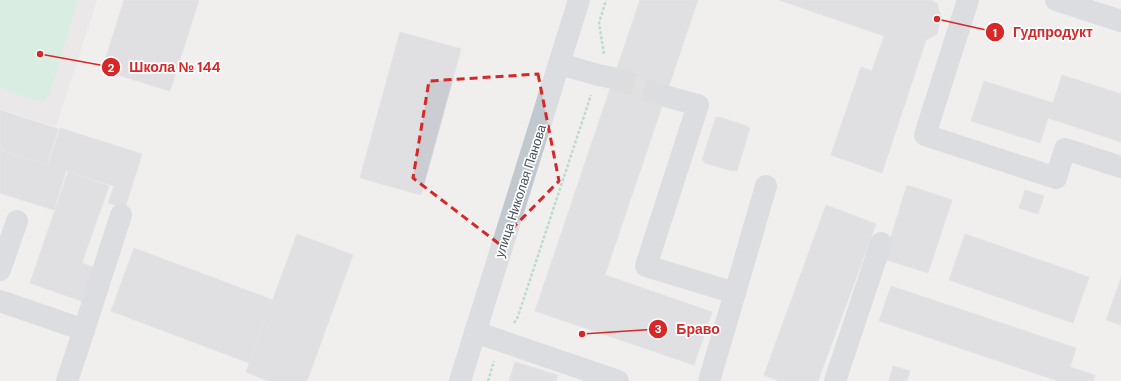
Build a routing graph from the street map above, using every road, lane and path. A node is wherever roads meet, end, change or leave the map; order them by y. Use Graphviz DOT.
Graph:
graph roads {
  1 [pos="579,0"];
  2 [pos="606,0"];
  3 [pos="968,0"];
  4 [pos="1056,0"];
  5 [pos="1121,21"];
  6 [pos="560,64"];
  7 [pos="605,77"];
  8 [pos="665,96"];
  9 [pos="1121,167"];
  10 [pos="766,186"];
  11 [pos="121,215"];
  12 [pos="17,221"];
  13 [pos="881,243"];
  14 [pos="0,270"];
  15 [pos="735,293"];
  16 [pos="0,301"];
  17 [pos="84,330"];
  18 [pos="475,332"];
  19 [pos="503,342"];
  20 [pos="67,381"];
  21 [pos="460,381"];
  22 [pos="488,381"];
  23 [pos="618,381"];
  24 [pos="709,381"];
  25 [pos="834,381"];
  1 -- 6 [label="street, улица Николая Панова"];
  2 -- 7 [label="path"];
  3 -- 9 [label="street"];
  4 -- 5 [label="street"];
  6 -- 7 [label="street"];
  6 -- 18 [label="street, улица Николая Панова"];
  7 -- 19 [label="path"];
  8 -- 15 [label="street"];
  10 -- 15 [label="street"];
  11 -- 17 [label="street"];
  12 -- 14 [label="street"];
  13 -- 25 [label="street"];
  15 -- 24 [label="street"];
  16 -- 17 [label="street"];
  17 -- 20 [label="street"];
  18 -- 19 [label="street"];
  18 -- 21 [label="street, улица Николая Панова"];
  19 -- 22 [label="path"];
  19 -- 23 [label="street"];
}
